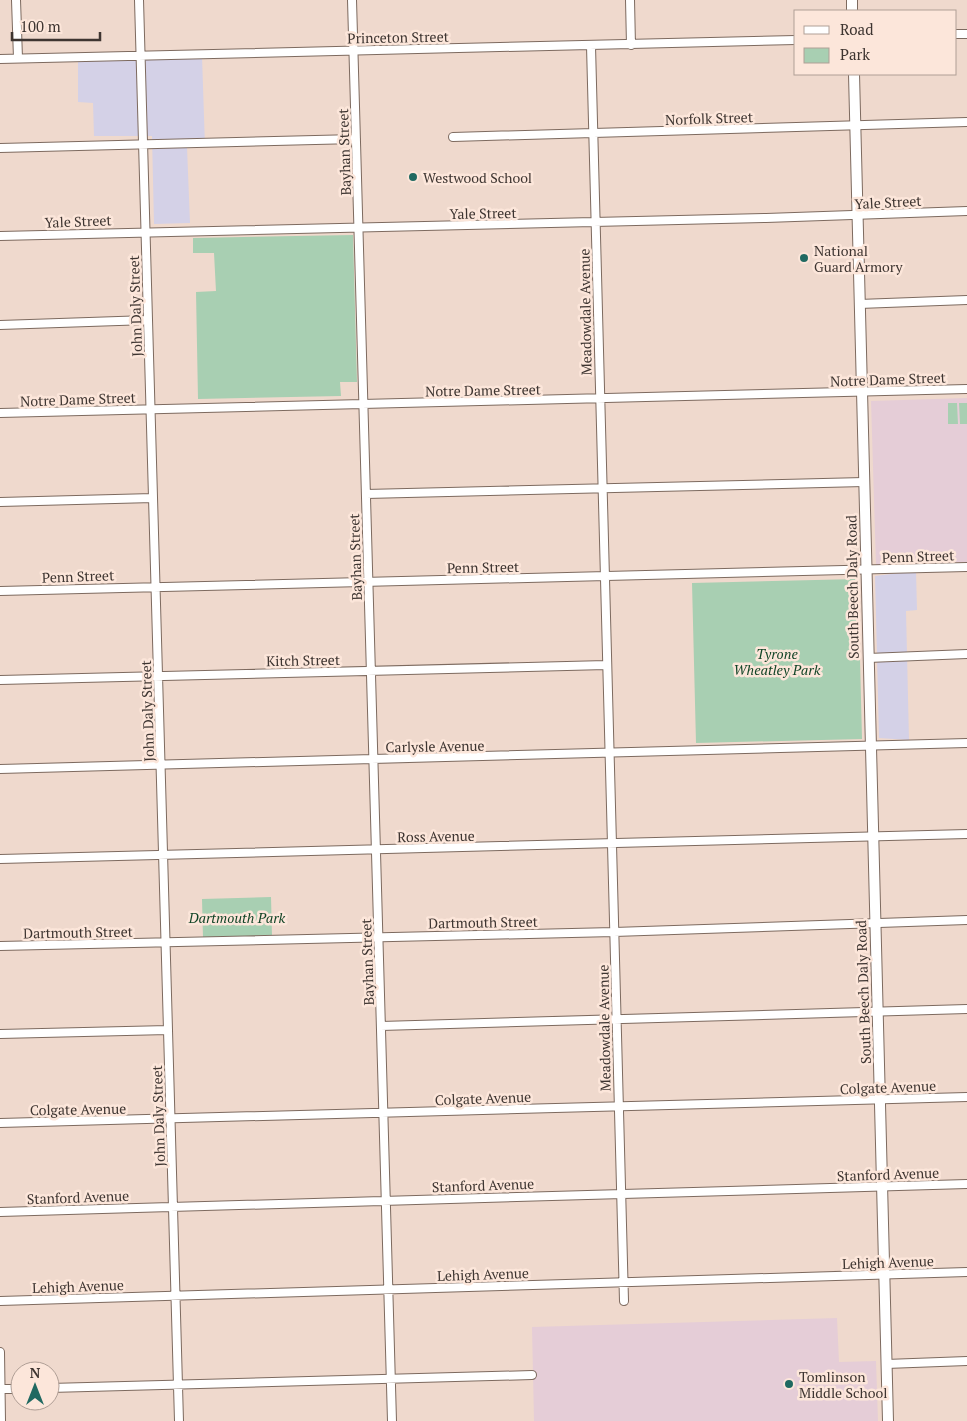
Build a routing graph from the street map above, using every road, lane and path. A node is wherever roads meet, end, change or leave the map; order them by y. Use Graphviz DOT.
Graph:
graph roads {
  1 [pos="16,0"];
  2 [pos="139,0"];
  3 [pos="352,0"];
  4 [pos="630,0"];
  5 [pos="794,40"];
  6 [pos="631,45"];
  7 [pos="592,46"];
  8 [pos="353,51"];
  9 [pos="141,55"];
  10 [pos="18,58"];
  11 [pos="0,59"];
  12 [pos="854,75"];
  13 [pos="967,122"];
  14 [pos="854,126"];
  15 [pos="593,134"];
  16 [pos="453,137"];
  17 [pos="356,139"];
  18 [pos="143,143"];
  19 [pos="0,148"];
  20 [pos="967,211"];
  21 [pos="857,215"];
  22 [pos="596,222"];
  23 [pos="358,228"];
  24 [pos="146,232"];
  25 [pos="0,236"];
  26 [pos="967,300"];
  27 [pos="859,304"];
  28 [pos="148,320"];
  29 [pos="0,325"];
  30 [pos="967,390"];
  31 [pos="861,393"];
  32 [pos="600,400"];
  33 [pos="364,405"];
  34 [pos="151,409"];
  35 [pos="0,413"];
  36 [pos="864,482"];
  37 [pos="602,488"];
  38 [pos="366,494"];
  39 [pos="153,498"];
  40 [pos="0,502"];
  41 [pos="967,567"];
  42 [pos="866,570"];
  43 [pos="604,577"];
  44 [pos="368,582"];
  45 [pos="156,587"];
  46 [pos="0,591"];
  47 [pos="967,654"];
  48 [pos="868,658"];
  49 [pos="606,665"];
  50 [pos="371,671"];
  51 [pos="158,675"];
  52 [pos="0,680"];
  53 [pos="967,743"];
  54 [pos="870,747"];
  55 [pos="608,754"];
  56 [pos="373,760"];
  57 [pos="161,765"];
  58 [pos="0,769"];
  59 [pos="967,834"];
  60 [pos="872,837"];
  61 [pos="612,844"];
  62 [pos="376,850"];
  63 [pos="164,855"];
  64 [pos="0,859"];
  65 [pos="967,920"];
  66 [pos="875,923"];
  67 [pos="614,932"];
  68 [pos="378,938"];
  69 [pos="166,942"];
  70 [pos="0,946"];
  71 [pos="967,1009"];
  72 [pos="877,1012"];
  73 [pos="616,1019"];
  74 [pos="381,1026"];
  75 [pos="168,1030"];
  76 [pos="0,1034"];
  77 [pos="967,1097"];
  78 [pos="880,1100"];
  79 [pos="618,1107"];
  80 [pos="384,1113"];
  81 [pos="171,1119"];
  82 [pos="0,1123"];
  83 [pos="967,1184"];
  84 [pos="882,1187"];
  85 [pos="621,1194"];
  86 [pos="386,1201"];
  87 [pos="174,1207"];
  88 [pos="0,1212"];
  89 [pos="967,1272"];
  90 [pos="884,1275"];
  91 [pos="623,1282"];
  92 [pos="389,1290"];
  93 [pos="176,1296"];
  94 [pos="0,1301"];
  95 [pos="624,1301"];
  96 [pos="0,1352"];
  97 [pos="967,1361"];
  98 [pos="886,1364"];
  99 [pos="532,1375"];
  100 [pos="391,1378"];
  101 [pos="178,1384"];
  102 [pos="60,1388"];
  103 [pos="0,1389"];
  104 [pos="1,1421"];
  105 [pos="179,1421"];
  106 [pos="392,1421"];
  107 [pos="888,1421"];
  1 -- 10 [label="street"];
  2 -- 9 [label="street, John Daly Street"];
  3 -- 8 [label="street, Bayhan Street"];
  4 -- 6 [label="street"];
  5 -- 6 [label="street, Princeton Street"];
  6 -- 7 [label="street, Princeton Street"];
  7 -- 8 [label="street, Princeton Street"];
  7 -- 15 [label="street, Meadowdale Avenue"];
  8 -- 9 [label="street, Princeton Street"];
  8 -- 17 [label="street, Bayhan Street"];
  9 -- 10 [label="street, Princeton Street"];
  9 -- 18 [label="street, John Daly Street"];
  10 -- 11 [label="street, Princeton Street"];
  12 -- 14 [label="main road, South Beech Daly Road"];
  13 -- 14 [label="street, Norfolk Street"];
  14 -- 15 [label="street, Norfolk Street"];
  14 -- 21 [label="main road, South Beech Daly Road"];
  15 -- 16 [label="street, Norfolk Street"];
  15 -- 22 [label="street, Meadowdale Avenue"];
  17 -- 18 [label="street"];
  17 -- 23 [label="street, Bayhan Street"];
  18 -- 19 [label="street"];
  18 -- 24 [label="street, John Daly Street"];
  20 -- 21 [label="street, Yale Street"];
  21 -- 22 [label="street, Yale Street"];
  21 -- 27 [label="main road, South Beech Daly Road"];
  22 -- 23 [label="street, Yale Street"];
  22 -- 32 [label="street, Meadowdale Avenue"];
  23 -- 24 [label="street, Yale Street"];
  23 -- 33 [label="street, Bayhan Street"];
  24 -- 25 [label="street, Yale Street"];
  24 -- 28 [label="street, John Daly Street"];
  26 -- 27 [label="street"];
  27 -- 31 [label="main road, South Beech Daly Road"];
  28 -- 29 [label="street"];
  28 -- 34 [label="street, John Daly Street"];
  30 -- 31 [label="street, Notre Dame Street"];
  31 -- 32 [label="street, Notre Dame Street"];
  31 -- 36 [label="main road, South Beech Daly Road"];
  32 -- 33 [label="street, Notre Dame Street"];
  32 -- 37 [label="street, Meadowdale Avenue"];
  33 -- 34 [label="street, Notre Dame Street"];
  33 -- 38 [label="street, Bayhan Street"];
  34 -- 35 [label="street, Notre Dame Street"];
  34 -- 39 [label="street, John Daly Street"];
  36 -- 37 [label="street"];
  36 -- 42 [label="main road, South Beech Daly Road"];
  37 -- 38 [label="street"];
  37 -- 43 [label="street, Meadowdale Avenue"];
  38 -- 44 [label="street, Bayhan Street"];
  39 -- 40 [label="street"];
  39 -- 45 [label="street, John Daly Street"];
  41 -- 42 [label="street, Penn Street"];
  42 -- 43 [label="street, Penn Street"];
  42 -- 48 [label="main road, South Beech Daly Road"];
  43 -- 44 [label="street, Penn Street"];
  43 -- 49 [label="street, Meadowdale Avenue"];
  44 -- 45 [label="street, Penn Street"];
  44 -- 50 [label="street, Bayhan Street"];
  45 -- 46 [label="street, Penn Street"];
  45 -- 51 [label="street, John Daly Street"];
  47 -- 48 [label="street"];
  48 -- 54 [label="main road, South Beech Daly Road"];
  49 -- 50 [label="street, Kitch Street"];
  49 -- 55 [label="street, Meadowdale Avenue"];
  50 -- 51 [label="street, Kitch Street"];
  50 -- 56 [label="street, Bayhan Street"];
  51 -- 52 [label="street, Kitch Street"];
  51 -- 57 [label="street, John Daly Street"];
  53 -- 54 [label="street, Carlysle Avenue"];
  54 -- 55 [label="street, Carlysle Avenue"];
  54 -- 60 [label="main road, South Beech Daly Road"];
  55 -- 56 [label="street, Carlysle Avenue"];
  55 -- 61 [label="street, Meadowdale Avenue"];
  56 -- 57 [label="street, Carlysle Avenue"];
  56 -- 62 [label="street, Bayhan Street"];
  57 -- 58 [label="street, Carlysle Avenue"];
  57 -- 63 [label="street, John Daly Street"];
  59 -- 60 [label="street, Ross Avenue"];
  60 -- 61 [label="street, Ross Avenue"];
  60 -- 66 [label="main road, South Beech Daly Road"];
  61 -- 62 [label="street, Ross Avenue"];
  61 -- 67 [label="street, Meadowdale Avenue"];
  62 -- 63 [label="street, Ross Avenue"];
  62 -- 68 [label="street, Bayhan Street"];
  63 -- 64 [label="street, Ross Avenue"];
  63 -- 69 [label="street, John Daly Street"];
  65 -- 66 [label="street, Dartmouth Street"];
  66 -- 67 [label="street, Dartmouth Street"];
  66 -- 72 [label="main road, South Beech Daly Road"];
  67 -- 68 [label="street, Dartmouth Street"];
  67 -- 73 [label="street, Meadowdale Avenue"];
  68 -- 69 [label="street, Dartmouth Street"];
  68 -- 74 [label="street, Bayhan Street"];
  69 -- 70 [label="street, Dartmouth Street"];
  69 -- 75 [label="street, John Daly Street"];
  71 -- 72 [label="street"];
  72 -- 73 [label="street"];
  72 -- 78 [label="main road, South Beech Daly Road"];
  73 -- 74 [label="street"];
  73 -- 79 [label="street, Meadowdale Avenue"];
  74 -- 80 [label="street, Bayhan Street"];
  75 -- 76 [label="street"];
  75 -- 81 [label="street, John Daly Street"];
  77 -- 78 [label="street, Colgate Avenue"];
  78 -- 79 [label="street, Colgate Avenue"];
  78 -- 84 [label="main road, South Beech Daly Road"];
  79 -- 80 [label="street, Colgate Avenue"];
  79 -- 85 [label="street, Meadowdale Avenue"];
  80 -- 81 [label="street, Colgate Avenue"];
  80 -- 86 [label="street, Bayhan Street"];
  81 -- 82 [label="street, Colgate Avenue"];
  81 -- 87 [label="street, John Daly Street"];
  83 -- 84 [label="street, Stanford Avenue"];
  84 -- 85 [label="street, Stanford Avenue"];
  84 -- 90 [label="main road"];
  85 -- 86 [label="street, Stanford Avenue"];
  85 -- 91 [label="street, Meadowdale Avenue"];
  86 -- 87 [label="street, Stanford Avenue"];
  86 -- 92 [label="street, Bayhan Street"];
  87 -- 88 [label="street, Stanford Avenue"];
  87 -- 93 [label="street, John Daly Street"];
  89 -- 90 [label="street, Lehigh Avenue"];
  90 -- 91 [label="street, Lehigh Avenue"];
  90 -- 98 [label="main road"];
  91 -- 92 [label="street, Lehigh Avenue"];
  91 -- 95 [label="street, Meadowdale Avenue"];
  92 -- 93 [label="street, Lehigh Avenue"];
  92 -- 100 [label="street, Bayhan Street"];
  93 -- 94 [label="street, Lehigh Avenue"];
  93 -- 101 [label="street, John Daly Street"];
  96 -- 103 [label="street"];
  97 -- 98 [label="street"];
  98 -- 107 [label="main road"];
  99 -- 100 [label="street"];
  100 -- 101 [label="street"];
  100 -- 106 [label="street, Bayhan Street"];
  101 -- 102 [label="street"];
  101 -- 105 [label="street, John Daly Street"];
  103 -- 104 [label="street"];
}
